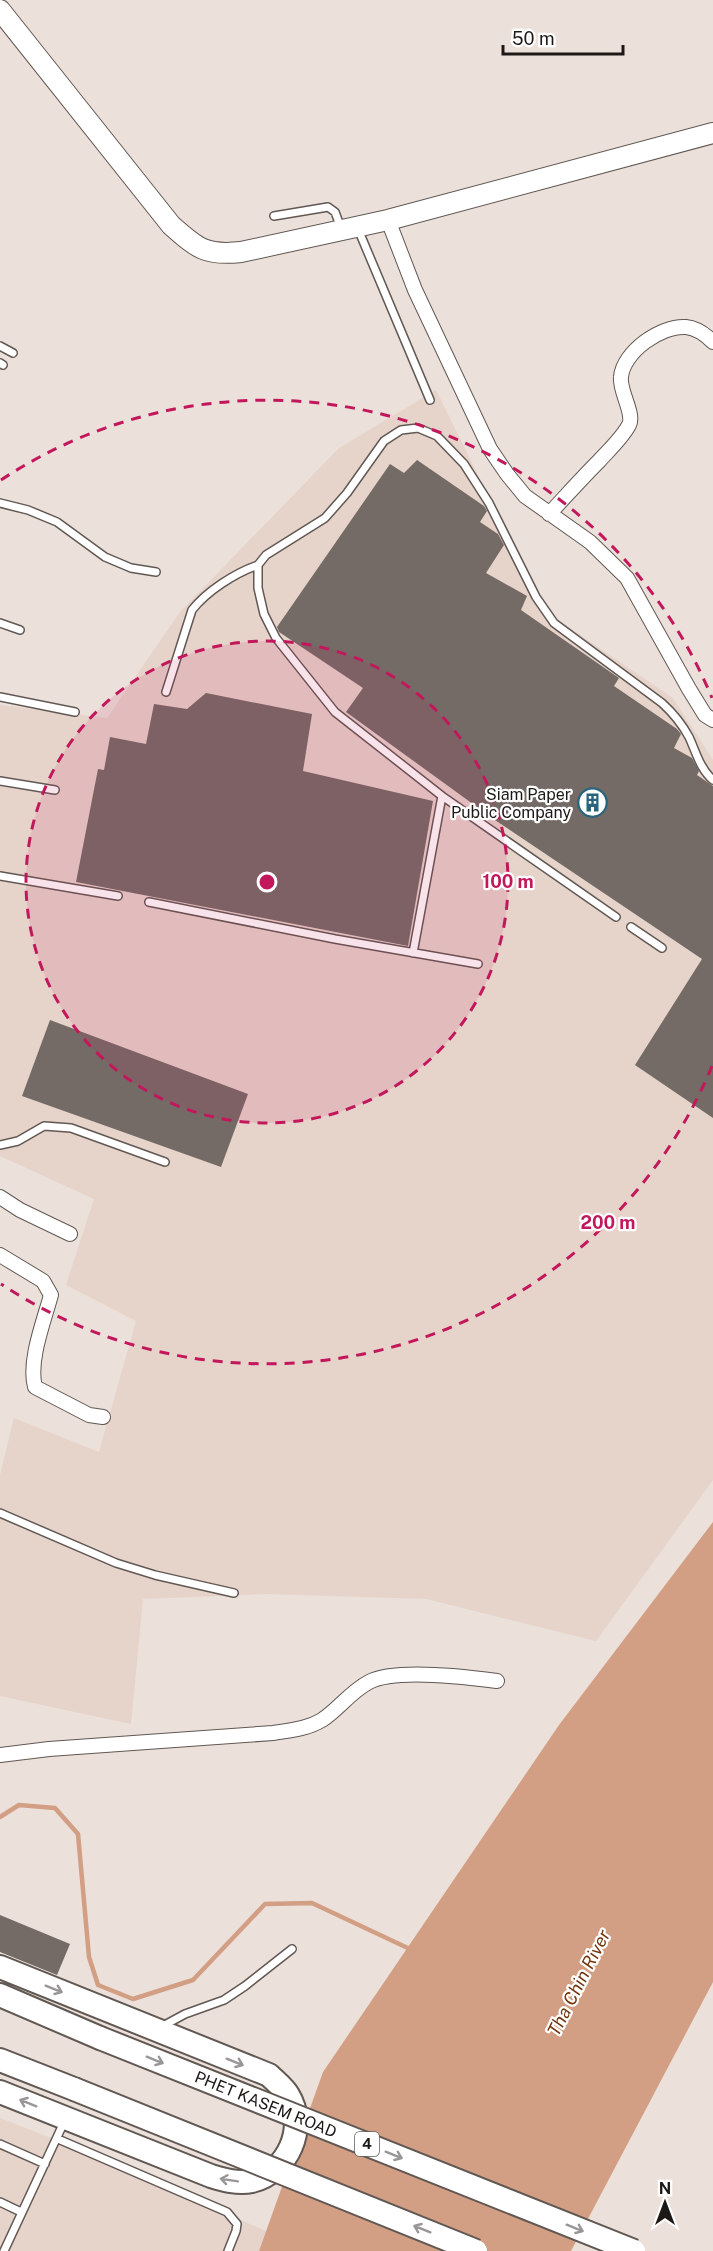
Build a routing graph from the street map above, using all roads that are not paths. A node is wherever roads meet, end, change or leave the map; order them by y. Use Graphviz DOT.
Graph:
graph roads {
  1 [pos="0,10"];
  2 [pos="713,133"];
  3 [pos="274,216"];
  4 [pos="388,220"];
  5 [pos="350,228"];
  6 [pos="713,342"];
  7 [pos="0,346"];
  8 [pos="13,353"];
  9 [pos="430,400"];
  10 [pos="0,504"];
  11 [pos="549,514"];
  12 [pos="258,565"];
  13 [pos="156,572"];
  14 [pos="0,623"];
  15 [pos="20,630"];
  16 [pos="166,692"];
  17 [pos="0,697"];
  18 [pos="75,712"];
  19 [pos="713,720"];
  20 [pos="713,780"];
  21 [pos="0,781"];
  22 [pos="55,790"];
  23 [pos="442,796"];
  24 [pos="0,876"];
  25 [pos="118,896"];
  26 [pos="149,902"];
  27 [pos="616,917"];
  28 [pos="631,927"];
  29 [pos="662,948"];
  30 [pos="413,953"];
  31 [pos="478,964"];
  32 [pos="0,1145"];
  33 [pos="165,1162"];
  34 [pos="0,1197"];
  35 [pos="70,1234"];
  36 [pos="0,1256"];
  37 [pos="103,1417"];
  38 [pos="0,1513"];
  39 [pos="234,1593"];
  40 [pos="497,1681"];
  41 [pos="0,1755"];
  42 [pos="292,1948"];
  43 [pos="0,1967"];
  44 [pos="0,1995"];
  45 [pos="156,2030"];
  46 [pos="0,2060"];
  47 [pos="0,2092"];
  48 [pos="62,2128"];
  49 [pos="0,2144"];
  50 [pos="45,2164"];
  51 [pos="0,2202"];
  52 [pos="21,2212"];
  53 [pos="0,2238"];
  54 [pos="9,2238"];
  55 [pos="4,2251"];
  56 [pos="228,2251"];
  57 [pos="476,2251"];
  58 [pos="634,2251"];
  1 -- 5 [label="street"];
  2 -- 4 [label="street"];
  3 -- 5 [label="lane"];
  4 -- 5 [label="street"];
  4 -- 11 [label="street"];
  5 -- 9 [label="lane"];
  6 -- 11 [label="street"];
  7 -- 8 [label="lane"];
  10 -- 13 [label="lane"];
  11 -- 19 [label="street"];
  12 -- 16 [label="lane"];
  12 -- 20 [label="lane"];
  12 -- 23 [label="lane"];
  14 -- 15 [label="lane"];
  17 -- 18 [label="lane"];
  21 -- 22 [label="lane"];
  23 -- 27 [label="lane"];
  23 -- 30 [label="lane"];
  24 -- 25 [label="lane"];
  26 -- 30 [label="lane"];
  28 -- 29 [label="lane"];
  30 -- 31 [label="lane"];
  32 -- 33 [label="lane"];
  34 -- 35 [label="street"];
  36 -- 37 [label="street"];
  38 -- 39 [label="lane"];
  40 -- 41 [label="street"];
  42 -- 45 [label="lane"];
  43 -- 45 [label="main road, one-way"];
  44 -- 58 [label="main road, PHET KASEM ROAD / 4, one-way, bridge"];
  45 -- 48 [label="main road, one-way"];
  57 -- 46 [label="main road, one-way, bridge"];
  48 -- 47 [label="main road, one-way"];
  48 -- 50 [label="lane"];
  48 -- 56 [label="lane"];
  49 -- 50 [label="lane"];
  50 -- 52 [label="lane"];
  51 -- 52 [label="lane"];
  52 -- 54 [label="lane"];
  53 -- 54 [label="lane"];
  54 -- 55 [label="lane"];
}
